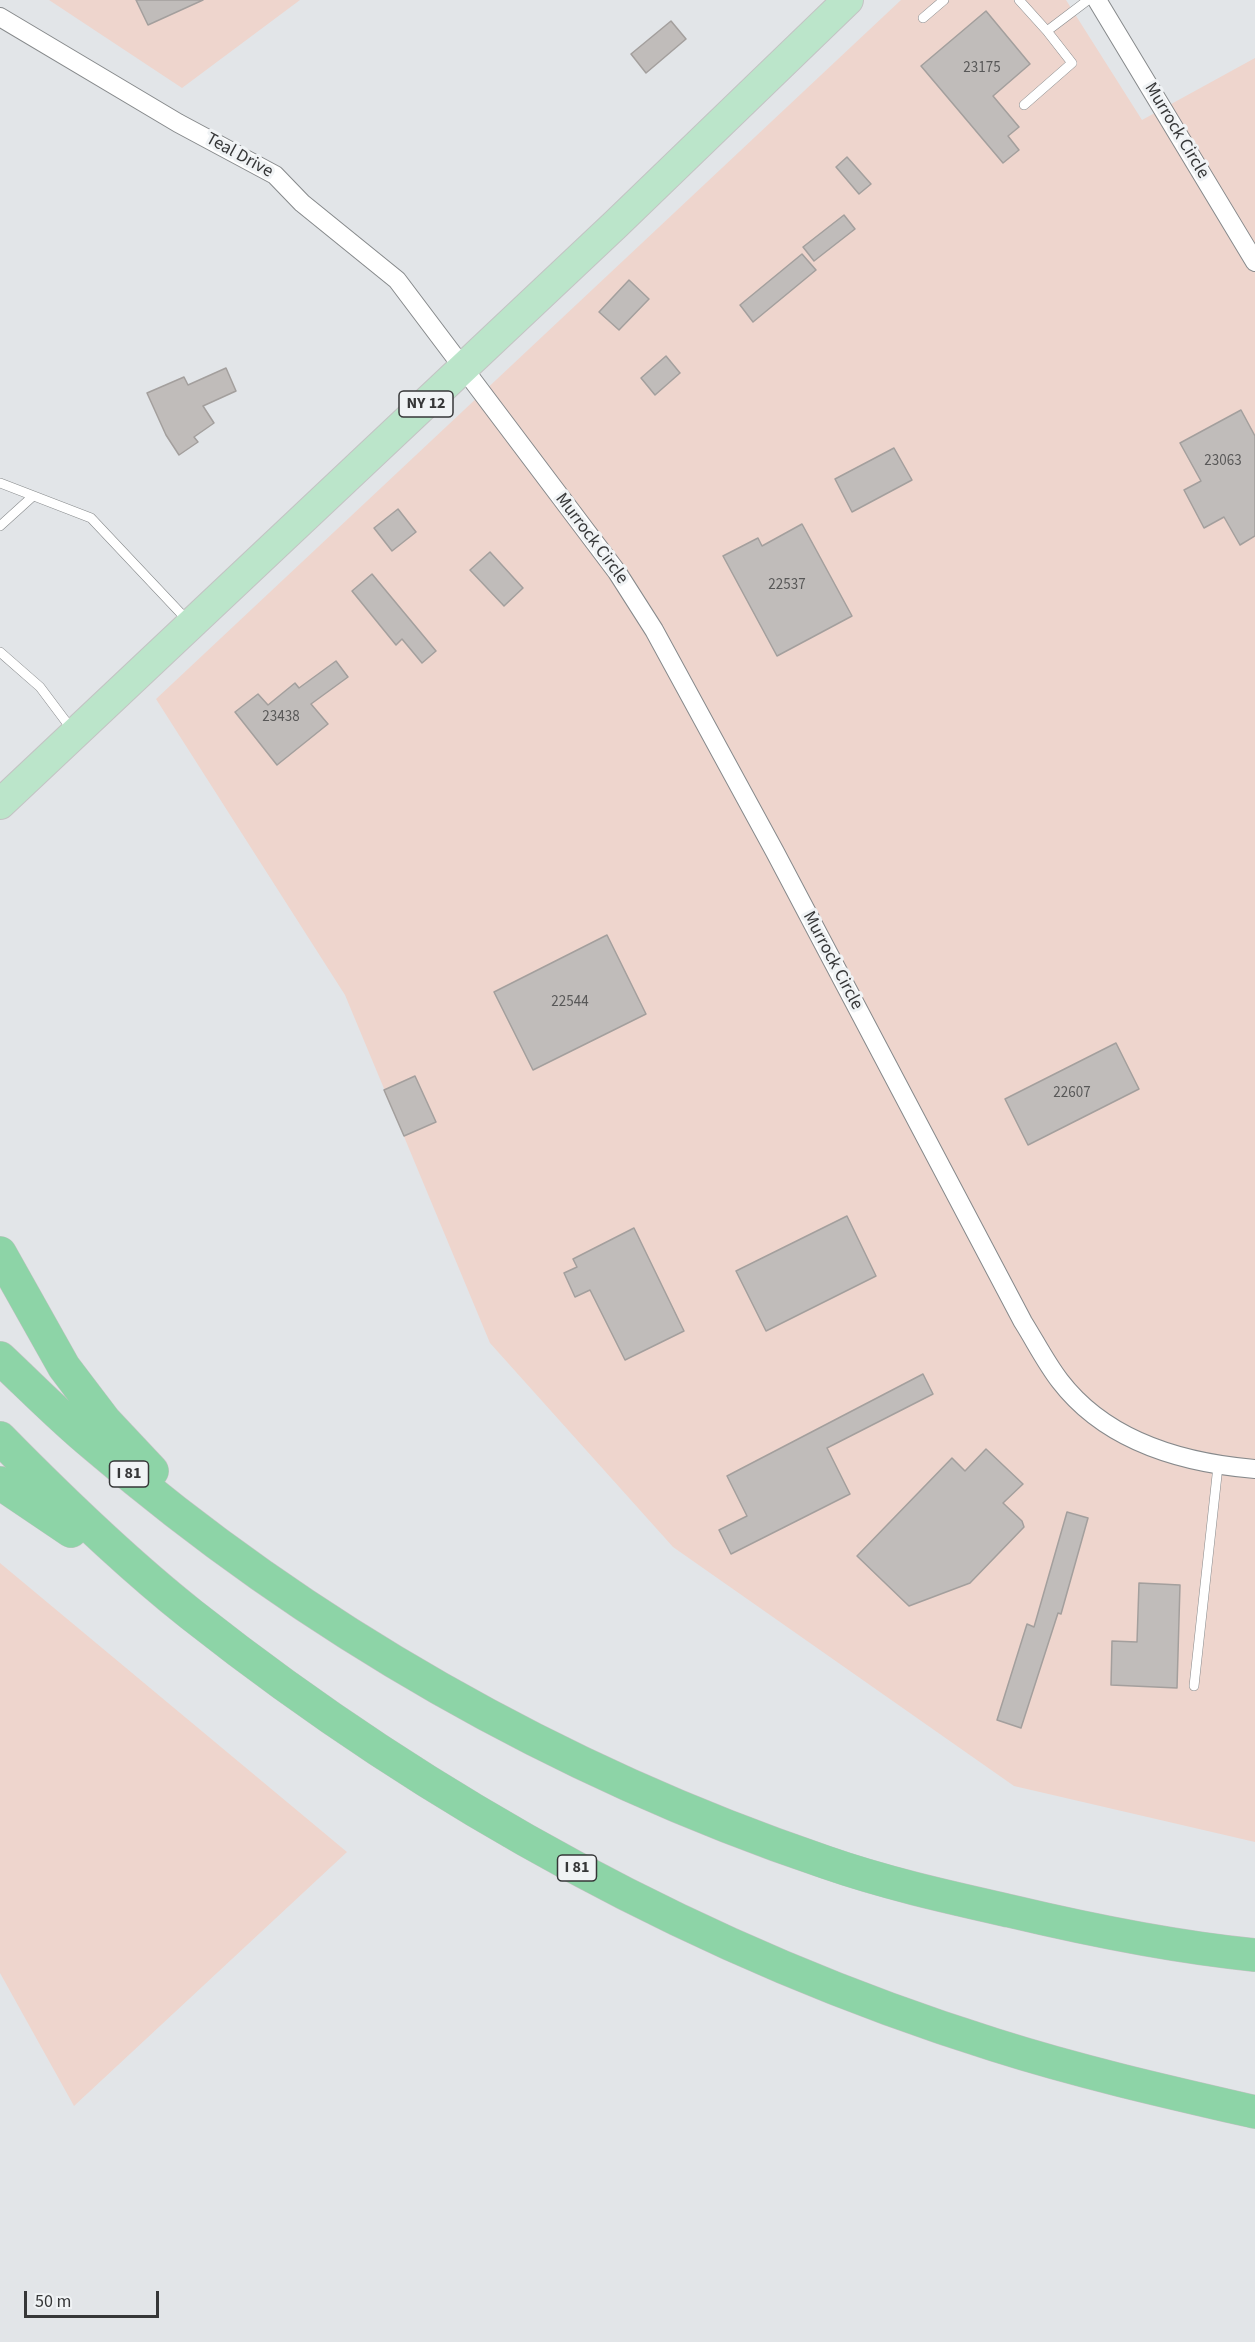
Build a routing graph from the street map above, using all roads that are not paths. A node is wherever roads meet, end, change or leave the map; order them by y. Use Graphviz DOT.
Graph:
graph roads {
  1 [pos="848,0"];
  2 [pos="944,0"];
  3 [pos="1019,0"];
  4 [pos="1088,0"];
  5 [pos="1097,0"];
  6 [pos="0,17"];
  7 [pos="923,18"];
  8 [pos="1047,31"];
  9 [pos="1024,105"];
  10 [pos="1255,262"];
  11 [pos="463,370"];
  12 [pos="0,483"];
  13 [pos="32,497"];
  14 [pos="0,526"];
  15 [pos="192,625"];
  16 [pos="0,652"];
  17 [pos="75,734"];
  18 [pos="0,804"];
  19 [pos="0,1252"];
  20 [pos="0,1358"];
  21 [pos="0,1438"];
  22 [pos="1218,1466"];
  23 [pos="1255,1469"];
  24 [pos="0,1483"];
  25 [pos="267,1579"];
  26 [pos="189,1613"];
  27 [pos="1194,1686"];
  28 [pos="1255,1955"];
  29 [pos="1255,2112"];
  1 -- 11 [label="main road, NY 12"];
  2 -- 7 [label="lane"];
  3 -- 8 [label="lane"];
  4 -- 8 [label="lane"];
  5 -- 10 [label="street, Murrock Circle"];
  6 -- 11 [label="street, Teal Drive"];
  8 -- 9 [label="lane"];
  11 -- 15 [label="main road, NY 12"];
  11 -- 22 [label="street, Murrock Circle"];
  12 -- 13 [label="lane"];
  13 -- 14 [label="lane"];
  13 -- 15 [label="lane"];
  15 -- 17 [label="main road, NY 12"];
  16 -- 17 [label="lane"];
  17 -- 18 [label="main road, NY 12"];
  19 -- 25 [label="highway"];
  20 -- 25 [label="highway, I 81"];
  21 -- 26 [label="highway, I 81"];
  22 -- 23 [label="street, Murrock Circle"];
  22 -- 27 [label="lane"];
  24 -- 26 [label="highway"];
  25 -- 28 [label="highway, I 81"];
  26 -- 29 [label="highway, I 81"];
}
